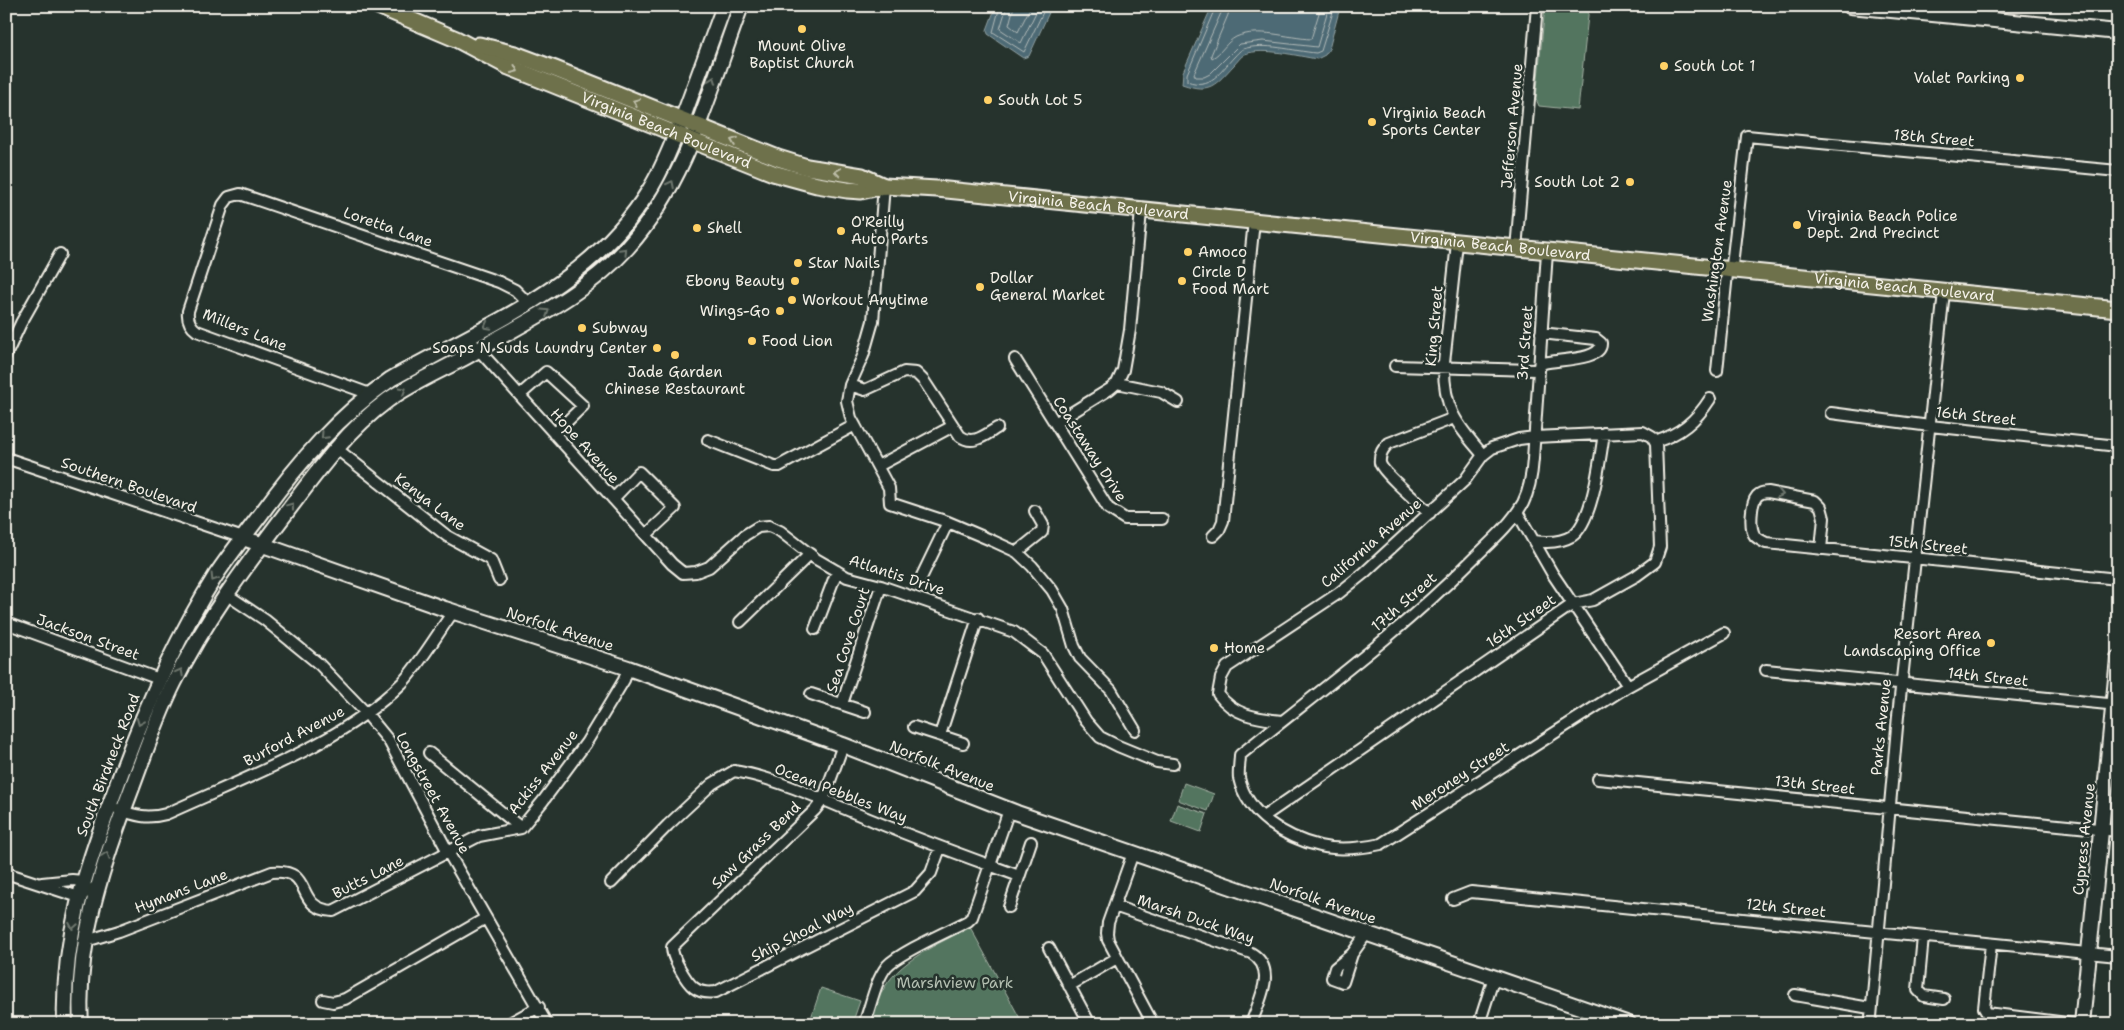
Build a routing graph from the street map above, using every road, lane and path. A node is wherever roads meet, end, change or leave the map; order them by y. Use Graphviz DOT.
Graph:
graph roads {
  1 [pos="378,6"];
  2 [pos="724,6"];
  3 [pos="741,6"];
  4 [pos="1537,6"];
  5 [pos="1850,6"];
  6 [pos="1967,12"];
  7 [pos="2118,32"];
  8 [pos="456,39"];
  9 [pos="682,120"];
  10 [pos="696,126"];
  11 [pos="676,135"];
  12 [pos="1747,136"];
  13 [pos="691,141"];
  14 [pos="2118,171"];
  15 [pos="884,186"];
  16 [pos="242,190"];
  17 [pos="1141,211"];
  18 [pos="1254,221"];
  19 [pos="1457,243"];
  20 [pos="1516,249"];
  21 [pos="1547,252"];
  22 [pos="60,254"];
  23 [pos="589,262"];
  24 [pos="1729,270"];
  25 [pos="599,275"];
  26 [pos="1944,292"];
  27 [pos="529,304"];
  28 [pos="2118,309"];
  29 [pos="1541,333"];
  30 [pos="467,338"];
  31 [pos="480,350"];
  32 [pos="6,355"];
  33 [pos="1015,359"];
  34 [pos="1395,366"];
  35 [pos="1444,368"];
  36 [pos="1539,368"];
  37 [pos="1718,371"];
  38 [pos="1117,383"];
  39 [pos="850,384"];
  40 [pos="370,394"];
  41 [pos="520,395"];
  42 [pos="1710,399"];
  43 [pos="1178,402"];
  44 [pos="1831,413"];
  45 [pos="1454,418"];
  46 [pos="1055,423"];
  47 [pos="855,425"];
  48 [pos="953,426"];
  49 [pos="1930,426"];
  50 [pos="997,428"];
  51 [pos="1604,433"];
  52 [pos="554,434"];
  53 [pos="1535,437"];
  54 [pos="708,440"];
  55 [pos="1655,442"];
  56 [pos="2118,446"];
  57 [pos="337,450"];
  58 [pos="1483,455"];
  59 [pos="6,458"];
  60 [pos="878,466"];
  61 [pos="613,499"];
  62 [pos="1035,511"];
  63 [pos="1517,512"];
  64 [pos="1430,513"];
  65 [pos="1162,519"];
  66 [pos="948,522"];
  67 [pos="646,535"];
  68 [pos="1213,536"];
  69 [pos="243,538"];
  70 [pos="1534,541"];
  71 [pos="261,545"];
  72 [pos="1820,549"];
  73 [pos="1017,552"];
  74 [pos="810,554"];
  75 [pos="1916,559"];
  76 [pos="837,571"];
  77 [pos="683,573"];
  78 [pos="2118,579"];
  79 [pos="499,580"];
  80 [pos="919,582"];
  81 [pos="881,586"];
  82 [pos="226,594"];
  83 [pos="1573,604"];
  84 [pos="453,612"];
  85 [pos="978,618"];
  86 [pos="740,622"];
  87 [pos="6,623"];
  88 [pos="815,630"];
  89 [pos="1724,633"];
  90 [pos="2118,658"];
  91 [pos="628,668"];
  92 [pos="1766,670"];
  93 [pos="159,679"];
  94 [pos="1902,683"];
  95 [pos="1628,686"];
  96 [pos="811,694"];
  97 [pos="842,704"];
  98 [pos="2115,704"];
  99 [pos="865,712"];
  100 [pos="366,713"];
  101 [pos="1282,721"];
  102 [pos="914,727"];
  103 [pos="1135,730"];
  104 [pos="940,735"];
  105 [pos="962,743"];
  106 [pos="843,745"];
  107 [pos="429,753"];
  108 [pos="1240,755"];
  109 [pos="1173,764"];
  110 [pos="1598,779"];
  111 [pos="823,800"];
  112 [pos="109,806"];
  113 [pos="1890,808"];
  114 [pos="1008,810"];
  115 [pos="123,811"];
  116 [pos="1263,817"];
  117 [pos="521,828"];
  118 [pos="2101,829"];
  119 [pos="2118,831"];
  120 [pos="1031,842"];
  121 [pos="940,848"];
  122 [pos="448,852"];
  123 [pos="1133,853"];
  124 [pos="990,865"];
  125 [pos="286,871"];
  126 [pos="6,873"];
  127 [pos="1019,876"];
  128 [pos="83,881"];
  129 [pos="39,883"];
  130 [pos="612,883"];
  131 [pos="97,886"];
  132 [pos="79,897"];
  133 [pos="1453,899"];
  134 [pos="1114,906"];
  135 [pos="1009,907"];
  136 [pos="486,918"];
  137 [pos="1877,932"];
  138 [pos="1367,933"];
  139 [pos="1923,937"];
  140 [pos="86,941"];
  141 [pos="1990,944"];
  142 [pos="1049,948"];
  143 [pos="672,953"];
  144 [pos="2089,953"];
  145 [pos="1352,954"];
  146 [pos="2118,956"];
  147 [pos="1117,958"];
  148 [pos="1494,977"];
  149 [pos="1069,986"];
  150 [pos="1795,995"];
  151 [pos="1944,999"];
  152 [pos="323,1000"];
  153 [pos="538,1007"];
  154 [pos="65,1024"];
  155 [pos="81,1024"];
  156 [pos="508,1024"];
  157 [pos="547,1024"];
  158 [pos="864,1024"];
  159 [pos="1090,1024"];
  160 [pos="1153,1024"];
  161 [pos="1251,1024"];
  162 [pos="1479,1024"];
  163 [pos="1629,1024"];
  164 [pos="2075,1024"];
  165 [pos="2082,1024"];
  1 -- 8 [label="main road, Virginia Beach Boulevard"];
  2 -- 9 [label="main road, South Birdneck Road"];
  10 -- 3 [label="main road, South Birdneck Road, one-way"];
  4 -- 20 [label="street, Jefferson Avenue"];
  5 -- 6 [label="main road"];
  6 -- 7 [label="main road"];
  9 -- 8 [label="main road, Virginia Beach Boulevard, one-way"];
  8 -- 11 [label="main road, Virginia Beach Boulevard, one-way"];
  9 -- 10 [label="main road, Virginia Beach Boulevard"];
  9 -- 11 [label="main road, South Birdneck Road"];
  10 -- 13 [label="main road, South Birdneck Road"];
  15 -- 10 [label="main road, Virginia Beach Boulevard, one-way"];
  11 -- 13 [label="main road, Virginia Beach Boulevard"];
  11 -- 23 [label="main road, South Birdneck Road"];
  12 -- 14 [label="street, 18th Street"];
  12 -- 24 [label="street, Washington Avenue"];
  13 -- 15 [label="main road, Virginia Beach Boulevard"];
  25 -- 13 [label="main road, South Birdneck Road, one-way"];
  15 -- 17 [label="main road, Virginia Beach Boulevard"];
  15 -- 39 [label="street"];
  16 -- 27 [label="street, Loretta Lane"];
  16 -- 40 [label="street, Millers Lane"];
  17 -- 18 [label="main road, Virginia Beach Boulevard"];
  17 -- 38 [label="street"];
  18 -- 19 [label="main road, Virginia Beach Boulevard"];
  18 -- 68 [label="street"];
  19 -- 20 [label="main road, Virginia Beach Boulevard"];
  19 -- 35 [label="street, King Street"];
  20 -- 21 [label="main road, Virginia Beach Boulevard"];
  21 -- 24 [label="main road, Virginia Beach Boulevard"];
  21 -- 29 [label="street, 3rd Street"];
  22 -- 32 [label="street"];
  23 -- 25 [label="street"];
  23 -- 27 [label="main road, South Birdneck Road"];
  24 -- 26 [label="main road, Virginia Beach Boulevard"];
  24 -- 37 [label="street, Washington Avenue"];
  31 -- 25 [label="main road, South Birdneck Road, one-way"];
  26 -- 28 [label="main road, Virginia Beach Boulevard"];
  26 -- 49 [label="street, Parks Avenue"];
  27 -- 30 [label="main road, South Birdneck Road, one-way"];
  29 -- 36 [label="street, 3rd Street"];
  29 -- 36 [label="street"];
  30 -- 31 [label="street, Hope Avenue"];
  30 -- 40 [label="main road, South Birdneck Road"];
  31 -- 41 [label="street, Hope Avenue"];
  57 -- 31 [label="main road, South Birdneck Road, one-way"];
  33 -- 46 [label="street, Coastaway Drive"];
  34 -- 35 [label="street"];
  35 -- 36 [label="street"];
  35 -- 45 [label="street, King Street"];
  36 -- 53 [label="street, 3rd Street"];
  38 -- 43 [label="street"];
  38 -- 46 [label="street"];
  39 -- 47 [label="street"];
  39 -- 48 [label="street"];
  40 -- 69 [label="main road, South Birdneck Road, one-way"];
  41 -- 52 [label="street, Hope Avenue"];
  41 -- 52 [label="street"];
  42 -- 55 [label="street"];
  44 -- 49 [label="street, 16th Street"];
  45 -- 58 [label="street, King Street"];
  45 -- 64 [label="street"];
  46 -- 65 [label="street, Coastaway Drive"];
  47 -- 54 [label="street"];
  47 -- 60 [label="street"];
  48 -- 50 [label="street"];
  48 -- 60 [label="street"];
  49 -- 56 [label="street, 16th Street"];
  49 -- 75 [label="street, Parks Avenue"];
  51 -- 53 [label="street"];
  51 -- 55 [label="street"];
  51 -- 70 [label="street"];
  52 -- 61 [label="street, Hope Avenue"];
  53 -- 58 [label="street"];
  53 -- 63 [label="street, 17th Street"];
  55 -- 83 [label="street, 16th Street"];
  71 -- 57 [label="main road, South Birdneck Road, one-way"];
  57 -- 79 [label="street, Kenya Lane"];
  58 -- 64 [label="street, California Avenue"];
  59 -- 69 [label="street, Southern Boulevard"];
  60 -- 66 [label="street"];
  61 -- 67 [label="street, Hope Avenue"];
  61 -- 67 [label="street"];
  62 -- 73 [label="street"];
  63 -- 70 [label="street"];
  63 -- 101 [label="street, 17th Street"];
  64 -- 101 [label="street, California Avenue"];
  66 -- 73 [label="street"];
  66 -- 80 [label="street"];
  67 -- 77 [label="street, Hope Avenue"];
  69 -- 71 [label="main road, Norfolk Avenue"];
  69 -- 93 [label="main road, South Birdneck Road, one-way"];
  70 -- 83 [label="street"];
  71 -- 82 [label="main road, South Birdneck Road"];
  71 -- 84 [label="main road, Norfolk Avenue"];
  72 -- 72 [label="street, 15th Street, one-way"];
  72 -- 75 [label="street, 15th Street"];
  73 -- 103 [label="street"];
  74 -- 76 [label="street, Atlantis Drive"];
  74 -- 77 [label="street, Atlantis Drive"];
  74 -- 86 [label="street"];
  75 -- 78 [label="street, 15th Street"];
  75 -- 94 [label="street, Parks Avenue"];
  76 -- 81 [label="street, Atlantis Drive"];
  76 -- 88 [label="street"];
  81 -- 85 [label="street, Atlantis Drive"];
  81 -- 97 [label="street, Sea Cove Court"];
  82 -- 100 [label="street, Longstreet Avenue"];
  115 -- 82 [label="main road, South Birdneck Road, one-way"];
  83 -- 95 [label="street"];
  83 -- 116 [label="street, 16th Street"];
  84 -- 91 [label="main road, Norfolk Avenue"];
  84 -- 100 [label="street, Burford Avenue"];
  85 -- 104 [label="street"];
  85 -- 109 [label="street, Atlantis Drive"];
  87 -- 93 [label="street, Jackson Street"];
  89 -- 95 [label="street, Meroney Street"];
  90 -- 98 [label="main road, Cypress Avenue"];
  91 -- 106 [label="main road, Norfolk Avenue"];
  91 -- 117 [label="street, Ackiss Avenue"];
  92 -- 94 [label="street, 14th Street"];
  93 -- 112 [label="main road, South Birdneck Road, one-way"];
  94 -- 98 [label="street, 14th Street"];
  94 -- 113 [label="street, Parks Avenue"];
  95 -- 116 [label="street, Meroney Street"];
  96 -- 97 [label="street"];
  97 -- 99 [label="street"];
  98 -- 118 [label="main road, Cypress Avenue"];
  100 -- 115 [label="street, Burford Avenue"];
  100 -- 122 [label="street, Longstreet Avenue"];
  101 -- 108 [label="street, 17th Street"];
  102 -- 104 [label="street"];
  104 -- 105 [label="street"];
  106 -- 111 [label="street, Saw Grass Bend"];
  106 -- 114 [label="main road, Norfolk Avenue"];
  107 -- 117 [label="street"];
  108 -- 116 [label="street, Meroney Street"];
  110 -- 113 [label="street, 13th Street"];
  111 -- 121 [label="street, Ocean Pebbles Way"];
  111 -- 130 [label="street, Ocean Pebbles Way"];
  111 -- 143 [label="street, Saw Grass Bend"];
  112 -- 115 [label="street, Burford Avenue"];
  112 -- 128 [label="main road, South Birdneck Road"];
  113 -- 118 [label="street, 13th Street"];
  113 -- 137 [label="street, Parks Avenue"];
  114 -- 123 [label="main road, Norfolk Avenue"];
  114 -- 124 [label="street"];
  131 -- 115 [label="main road, South Birdneck Road, one-way"];
  117 -- 122 [label="street, Ackiss Avenue"];
  118 -- 119 [label="street, 13th Street"];
  118 -- 144 [label="main road, Cypress Avenue"];
  120 -- 127 [label="street"];
  121 -- 124 [label="street, Ocean Pebbles Way"];
  121 -- 143 [label="street, Ship Shoal Way"];
  122 -- 125 [label="street, Butts Lane"];
  122 -- 136 [label="street, Longstreet Avenue"];
  123 -- 134 [label="street"];
  123 -- 138 [label="main road, Norfolk Avenue"];
  124 -- 127 [label="street, Ocean Pebbles Way"];
  124 -- 158 [label="street"];
  125 -- 140 [label="street, Hymans Lane"];
  126 -- 129 [label="street"];
  127 -- 135 [label="street"];
  128 -- 129 [label="street"];
  128 -- 132 [label="main road, South Birdneck Road"];
  129 -- 132 [label="street"];
  131 -- 132 [label="street"];
  131 -- 140 [label="main road, South Birdneck Road"];
  132 -- 154 [label="main road, South Birdneck Road, one-way"];
  133 -- 137 [label="street, 12th Street"];
  134 -- 147 [label="street"];
  134 -- 161 [label="street, Marsh Duck Way"];
  136 -- 152 [label="street"];
  136 -- 153 [label="street, Longstreet Avenue"];
  137 -- 139 [label="street, 12th Street"];
  137 -- 150 [label="street, Parks Avenue"];
  138 -- 145 [label="street"];
  138 -- 148 [label="main road, Norfolk Avenue"];
  139 -- 141 [label="street, 12th Street"];
  139 -- 151 [label="street"];
  140 -- 155 [label="main road, South Birdneck Road"];
  141 -- 144 [label="street, 12th Street"];
  141 -- 164 [label="street"];
  142 -- 149 [label="street"];
  144 -- 146 [label="street, 12th Street"];
  144 -- 165 [label="main road, Cypress Avenue"];
  147 -- 149 [label="street"];
  147 -- 160 [label="street"];
  148 -- 162 [label="street"];
  148 -- 163 [label="main road, Norfolk Avenue"];
  149 -- 159 [label="street"];
  153 -- 156 [label="street"];
  153 -- 157 [label="street, Longstreet Avenue"];
}
